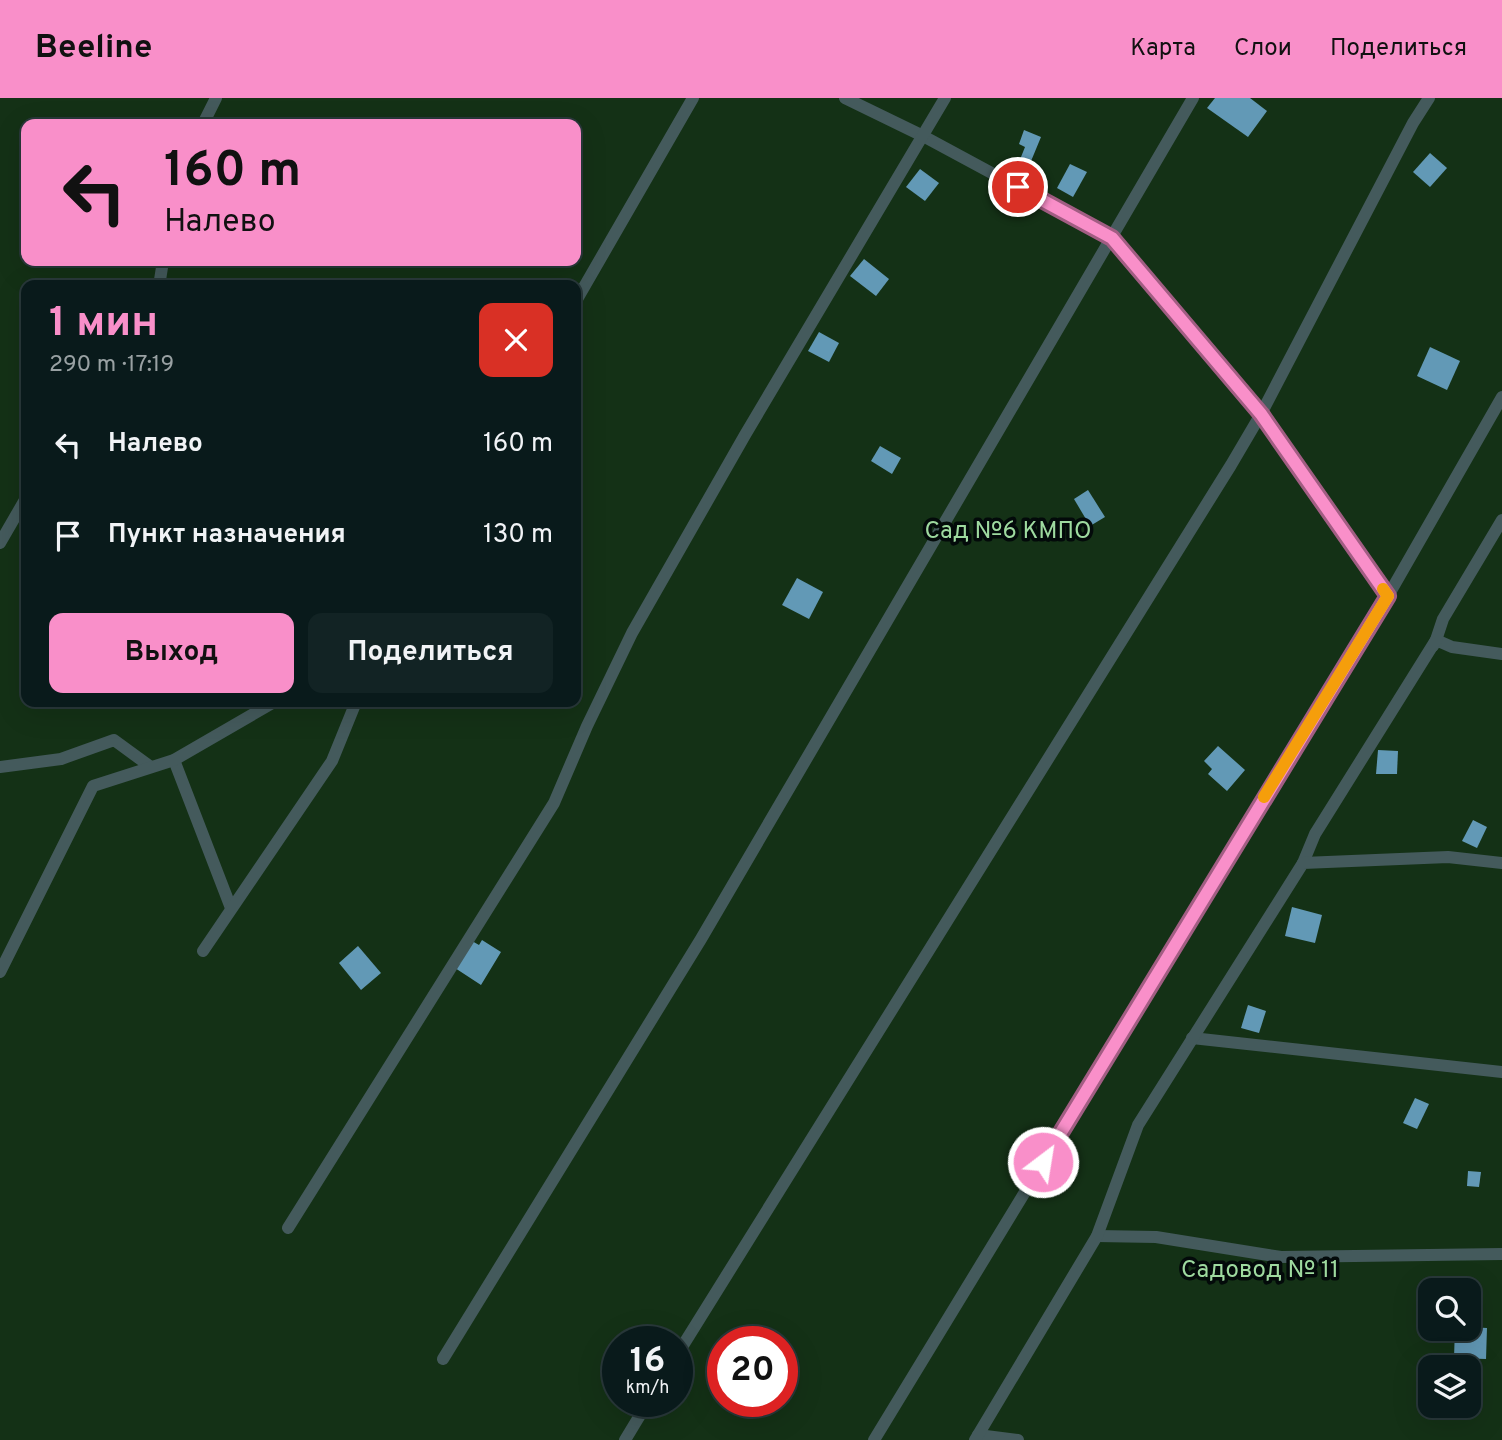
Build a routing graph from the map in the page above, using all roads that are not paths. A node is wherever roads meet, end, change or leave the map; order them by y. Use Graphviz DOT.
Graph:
graph roads {
  1 [pos="216,98"];
  2 [pos="693,98"];
  3 [pos="845,98"];
  4 [pos="945,98"];
  5 [pos="1193,98"];
  6 [pos="1429,98"];
  7 [pos="206,119"];
  8 [pos="923,136"];
  9 [pos="1112,238"];
  10 [pos="581,292"];
  11 [pos="1502,397"];
  12 [pos="1261,414"];
  13 [pos="21,507"];
  14 [pos="1502,520"];
  15 [pos="0,543"];
  16 [pos="1388,596"];
  17 [pos="1436,640"];
  18 [pos="1502,654"];
  19 [pos="265,707"];
  20 [pos="354,707"];
  21 [pos="174,760"];
  22 [pos="0,767"];
  23 [pos="151,767"];
  24 [pos="1303,863"];
  25 [pos="1502,863"];
  26 [pos="232,908"];
  27 [pos="203,951"];
  28 [pos="0,972"];
  29 [pos="1192,1038"];
  30 [pos="1502,1072"];
  31 [pos="288,1228"];
  32 [pos="1097,1236"];
  33 [pos="1502,1254"];
  34 [pos="693,1329"];
  35 [pos="443,1359"];
  36 [pos="639,1417"];
  37 [pos="976,1437"];
  38 [pos="625,1440"];
  39 [pos="874,1440"];
  40 [pos="1018,1440"];
  1 -- 7 [label="lane"];
  2 -- 10 [label="lane"];
  3 -- 8 [label="lane"];
  4 -- 8 [label="lane"];
  5 -- 9 [label="lane"];
  6 -- 12 [label="lane"];
  8 -- 9 [label="lane"];
  8 -- 31 [label="lane"];
  9 -- 12 [label="lane"];
  9 -- 35 [label="lane"];
  11 -- 16 [label="lane"];
  12 -- 16 [label="lane"];
  12 -- 34 [label="lane"];
  13 -- 15 [label="lane"];
  14 -- 17 [label="lane"];
  16 -- 39 [label="lane"];
  17 -- 18 [label="lane"];
  17 -- 24 [label="lane"];
  19 -- 21 [label="lane"];
  20 -- 26 [label="lane"];
  21 -- 23 [label="lane"];
  21 -- 26 [label="lane"];
  22 -- 23 [label="lane"];
  23 -- 28 [label="lane"];
  24 -- 25 [label="lane"];
  24 -- 29 [label="lane"];
  26 -- 27 [label="lane"];
  29 -- 30 [label="lane"];
  29 -- 32 [label="lane"];
  32 -- 33 [label="lane"];
  32 -- 37 [label="lane"];
  36 -- 38 [label="lane"];
  37 -- 40 [label="lane"];
}
